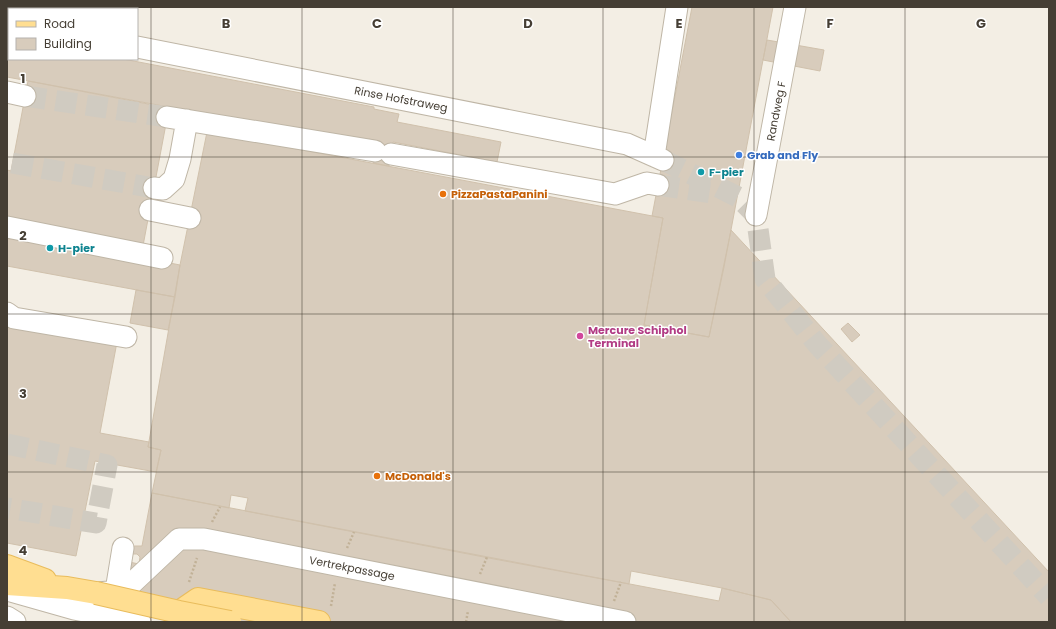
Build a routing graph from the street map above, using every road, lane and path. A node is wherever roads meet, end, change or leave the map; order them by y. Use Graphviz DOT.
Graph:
graph roads {
  1 [pos="677,7"];
  2 [pos="795,7"];
  3 [pos="138,47"];
  4 [pos="658,185"];
  5 [pos="154,188"];
  6 [pos="150,210"];
  7 [pos="756,215"];
  8 [pos="190,218"];
  9 [pos="7,227"];
  10 [pos="162,258"];
  11 [pos="7,313"];
  12 [pos="126,337"];
  13 [pos="123,548"];
  14 [pos="7,566"];
  15 [pos="7,584"];
  16 [pos="67,588"];
  17 [pos="7,590"];
  18 [pos="110,600"];
  19 [pos="179,612"];
  20 [pos="7,617"];
  21 [pos="16,622"];
  22 [pos="140,622"];
  23 [pos="230,622"];
  24 [pos="319,622"];
  25 [pos="625,622"];
  1 -- 3 [label="street, Rinse Hofstraweg"];
  2 -- 7 [label="street, Randweg F"];
  4 -- 5 [label="street"];
  6 -- 8 [label="street"];
  9 -- 10 [label="street"];
  11 -- 12 [label="street"];
  13 -- 18 [label="street"];
  14 -- 16 [label="main road"];
  15 -- 16 [label="main road"];
  16 -- 18 [label="main road"];
  17 -- 18 [label="street"];
  18 -- 19 [label="main road, bridge"];
  18 -- 22 [label="street"];
  18 -- 25 [label="street, Vertrekpassage"];
  19 -- 23 [label="main road, bridge"];
  19 -- 24 [label="main road"];
  20 -- 21 [label="street"];
}
